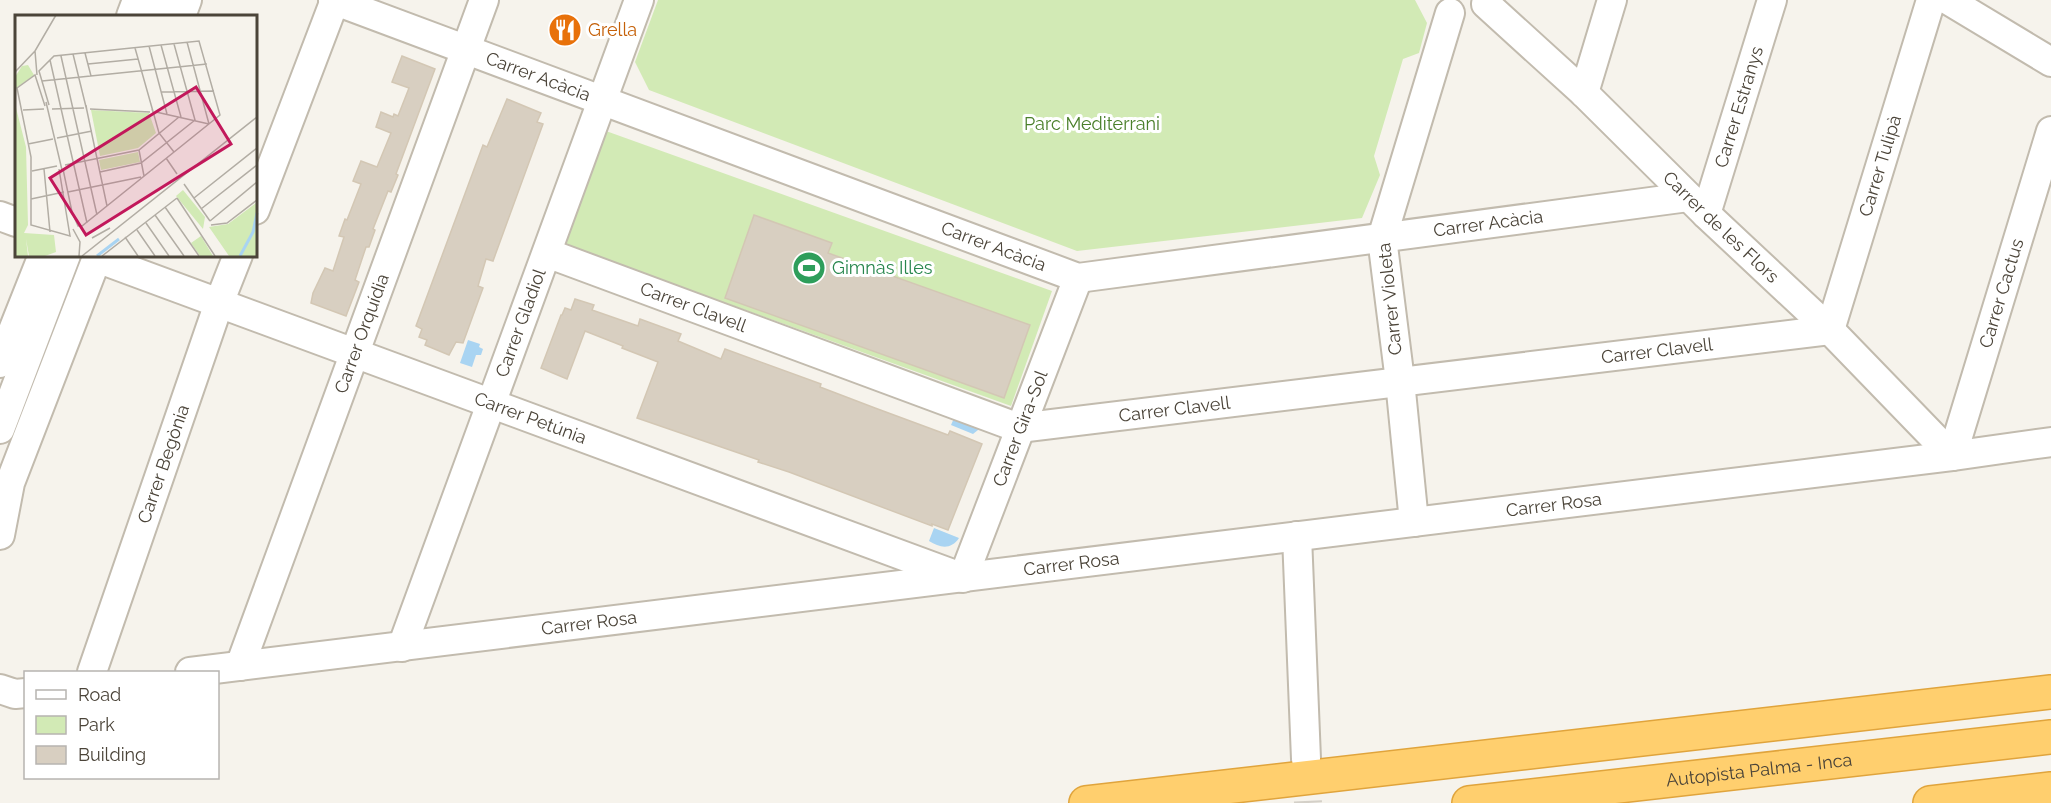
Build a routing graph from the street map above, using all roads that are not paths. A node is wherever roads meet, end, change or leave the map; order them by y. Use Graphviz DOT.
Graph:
graph roads {
  1 [pos="137,0"];
  2 [pos="164,0"];
  3 [pos="187,0"];
  4 [pos="334,0"];
  5 [pos="484,0"];
  6 [pos="639,0"];
  7 [pos="1612,0"];
  8 [pos="1772,0"];
  9 [pos="1931,0"];
  10 [pos="1948,0"];
  11 [pos="1487,2"];
  12 [pos="1442,7"];
  13 [pos="131,15"];
  14 [pos="157,15"];
  15 [pos="182,15"];
  16 [pos="465,49"];
  17 [pos="2051,62"];
  18 [pos="1584,93"];
  19 [pos="602,101"];
  20 [pos="2051,131"];
  21 [pos="1697,205"];
  22 [pos="256,207"];
  23 [pos="0,216"];
  24 [pos="15,222"];
  25 [pos="1382,238"];
  26 [pos="547,253"];
  27 [pos="43,256"];
  28 [pos="66,256"];
  29 [pos="238,256"];
  30 [pos="97,257"];
  31 [pos="1078,278"];
  32 [pos="219,303"];
  33 [pos="1830,330"];
  34 [pos="355,354"];
  35 [pos="0,363"];
  36 [pos="1400,381"];
  37 [pos="491,404"];
  38 [pos="1019,428"];
  39 [pos="0,429"];
  40 [pos="2051,442"];
  41 [pos="1952,456"];
  42 [pos="1414,522"];
  43 [pos="0,535"];
  44 [pos="1297,536"];
  45 [pos="963,578"];
  46 [pos="402,647"];
  47 [pos="240,666"];
  48 [pos="92,671"];
  49 [pos="198,671"];
  50 [pos="2051,692"];
  51 [pos="2051,737"];
  52 [pos="1306,759"];
  53 [pos="2051,789"];
  54 [pos="1086,803"];
  55 [pos="1469,803"];
  56 [pos="1930,803"];
  1 -- 13 [label="street"];
  2 -- 14 [label="street"];
  3 -- 15 [label="street"];
  4 -- 16 [label="street, Carrer Acàcia"];
  4 -- 22 [label="street"];
  5 -- 16 [label="street, Carrer Orquídia"];
  6 -- 19 [label="street, Carrer Gladiol"];
  7 -- 18 [label="street"];
  8 -- 21 [label="street, Carrer Estranys"];
  9 -- 33 [label="street, Carrer Tulipà"];
  10 -- 17 [label="street"];
  11 -- 12 [label="street"];
  11 -- 18 [label="street, Carrer de les Flors"];
  12 -- 25 [label="street, Carrer Violeta"];
  16 -- 19 [label="street, Carrer Acàcia"];
  16 -- 34 [label="street, Carrer Orquídia"];
  18 -- 21 [label="street, Carrer de les Flors"];
  19 -- 26 [label="street, Carrer Gladiol"];
  19 -- 31 [label="street, Carrer Acàcia"];
  20 -- 41 [label="street, Carrer Cactus"];
  21 -- 25 [label="street, Carrer Acàcia"];
  21 -- 33 [label="street, Carrer de les Flors"];
  23 -- 24 [label="street"];
  25 -- 31 [label="street, Carrer Acàcia"];
  25 -- 36 [label="street, Carrer Violeta"];
  26 -- 37 [label="street, Carrer Gladiol"];
  26 -- 38 [label="street, Carrer Clavell"];
  27 -- 35 [label="street"];
  28 -- 39 [label="street"];
  29 -- 32 [label="street, Carrer Begònia"];
  30 -- 32 [label="street, Carrer Petúnia"];
  30 -- 43 [label="street"];
  31 -- 38 [label="street, Carrer Gira-Sol"];
  32 -- 34 [label="street, Carrer Petúnia"];
  32 -- 48 [label="street, Carrer Begònia"];
  33 -- 36 [label="street, Carrer Clavell"];
  33 -- 41 [label="street, Carrer de les Flors"];
  34 -- 37 [label="street, Carrer Petúnia"];
  34 -- 47 [label="street, Carrer Orquídia"];
  36 -- 38 [label="street, Carrer Clavell"];
  36 -- 42 [label="street, Carrer Violeta"];
  37 -- 45 [label="street, Carrer Petúnia"];
  37 -- 46 [label="street, Carrer Gladiol"];
  38 -- 45 [label="street, Carrer Gira-Sol"];
  40 -- 41 [label="street, Carrer Rosa"];
  41 -- 42 [label="street, Carrer Rosa"];
  42 -- 44 [label="street, Carrer Rosa"];
  44 -- 45 [label="street, Carrer Rosa"];
  44 -- 52 [label="street"];
  45 -- 46 [label="street, Carrer Rosa"];
  46 -- 47 [label="street, Carrer Rosa"];
  47 -- 49 [label="street, Carrer Rosa"];
  50 -- 54 [label="highway"];
  51 -- 55 [label="highway, Autopista Palma - Inca"];
  53 -- 56 [label="highway"];
}
